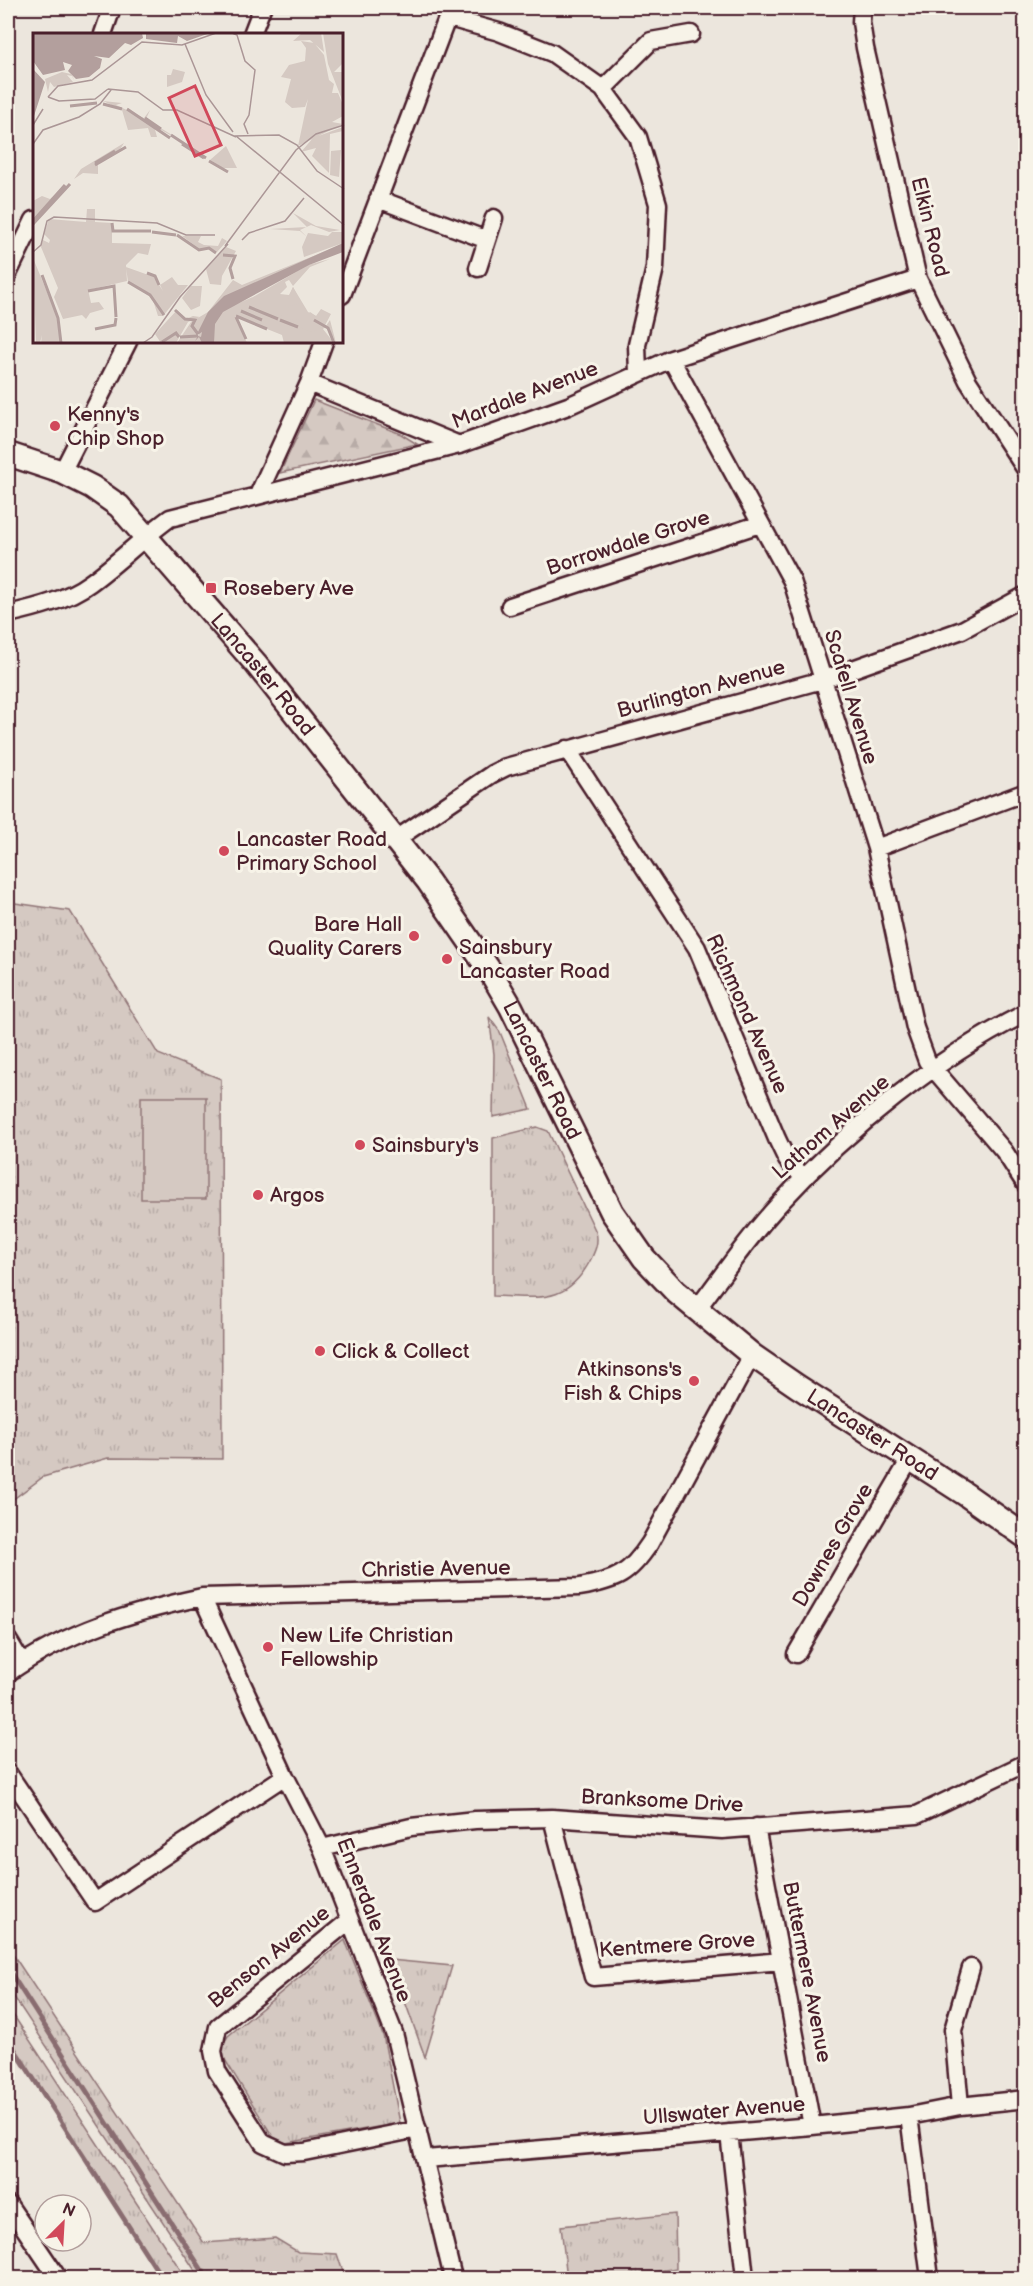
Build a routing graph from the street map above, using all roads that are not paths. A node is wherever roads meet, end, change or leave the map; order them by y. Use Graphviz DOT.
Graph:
graph roads {
  1 [pos="112,8"];
  2 [pos="262,8"];
  3 [pos="862,8"];
  4 [pos="450,13"];
  5 [pos="102,33"];
  6 [pos="252,33"];
  7 [pos="692,34"];
  8 [pos="603,89"];
  9 [pos="378,199"];
  10 [pos="494,218"];
  11 [pos="33,222"];
  12 [pos="487,240"];
  13 [pos="478,268"];
  14 [pos="8,274"];
  15 [pos="918,279"];
  16 [pos="344,290"];
  17 [pos="127,344"];
  18 [pos="323,344"];
  19 [pos="671,359"];
  20 [pos="638,374"];
  21 [pos="309,383"];
  22 [pos="459,445"];
  23 [pos="8,454"];
  24 [pos="1026,470"];
  25 [pos="62,472"];
  26 [pos="258,495"];
  27 [pos="760,524"];
  28 [pos="145,535"];
  29 [pos="1026,595"];
  30 [pos="510,606"];
  31 [pos="8,614"];
  32 [pos="822,680"];
  33 [pos="567,748"];
  34 [pos="1026,792"];
  35 [pos="395,840"];
  36 [pos="876,848"];
  37 [pos="1026,1013"];
  38 [pos="933,1070"];
  39 [pos="804,1178"];
  40 [pos="1026,1185"];
  41 [pos="697,1309"];
  42 [pos="752,1354"];
  43 [pos="910,1459"];
  44 [pos="1026,1537"];
  45 [pos="202,1597"];
  46 [pos="8,1640"];
  47 [pos="796,1654"];
  48 [pos="22,1663"];
  49 [pos="8,1673"];
  50 [pos="1026,1763"];
  51 [pos="8,1773"];
  52 [pos="285,1776"];
  53 [pos="552,1818"];
  54 [pos="756,1827"];
  55 [pos="322,1848"];
  56 [pos="350,1920"];
  57 [pos="782,1961"];
  58 [pos="971,1968"];
  59 [pos="1026,2099"];
  60 [pos="960,2106"];
  61 [pos="909,2116"];
  62 [pos="812,2126"];
  63 [pos="418,2129"];
  64 [pos="729,2133"];
  65 [pos="426,2159"];
  66 [pos="8,2204"];
  67 [pos="58,2278"];
  68 [pos="453,2278"];
  69 [pos="745,2278"];
  70 [pos="930,2278"];
  1 -- 5 [label="street"];
  2 -- 6 [label="street"];
  3 -- 15 [label="street, Elkin Road"];
  4 -- 8 [label="street"];
  4 -- 9 [label="street"];
  7 -- 8 [label="street"];
  8 -- 20 [label="street"];
  9 -- 12 [label="street"];
  9 -- 16 [label="street"];
  10 -- 12 [label="street"];
  11 -- 14 [label="street"];
  12 -- 13 [label="street"];
  15 -- 19 [label="street, Mardale Avenue"];
  15 -- 24 [label="street, Elkin Road"];
  17 -- 25 [label="street"];
  18 -- 21 [label="street"];
  19 -- 20 [label="street, Mardale Avenue"];
  19 -- 27 [label="street, Scafell Avenue"];
  20 -- 22 [label="street, Mardale Avenue"];
  21 -- 22 [label="street"];
  21 -- 26 [label="street"];
  22 -- 26 [label="street, Mardale Avenue"];
  23 -- 25 [label="main road, Lancaster Road"];
  25 -- 28 [label="main road, Lancaster Road"];
  26 -- 28 [label="street, Mardale Avenue"];
  27 -- 30 [label="street, Borrowdale Grove"];
  27 -- 32 [label="street, Scafell Avenue"];
  28 -- 31 [label="street, Mardale Avenue"];
  28 -- 35 [label="main road, Lancaster Road"];
  29 -- 32 [label="street, Burlington Avenue"];
  32 -- 33 [label="street, Burlington Avenue"];
  32 -- 36 [label="street, Scafell Avenue"];
  33 -- 35 [label="street, Burlington Avenue"];
  33 -- 39 [label="street, Richmond Avenue"];
  34 -- 36 [label="street"];
  35 -- 41 [label="main road, Lancaster Road"];
  36 -- 38 [label="street, Scafell Avenue"];
  37 -- 38 [label="street, Lathom Avenue"];
  38 -- 39 [label="street, Lathom Avenue"];
  38 -- 40 [label="street, Scafell Avenue"];
  39 -- 41 [label="street, Lathom Avenue"];
  41 -- 42 [label="main road, Lancaster Road"];
  42 -- 43 [label="main road, Lancaster Road"];
  42 -- 45 [label="street, Christie Avenue"];
  43 -- 44 [label="main road, Lancaster Road"];
  43 -- 47 [label="street, Downes Grove"];
  45 -- 48 [label="street, Christie Avenue"];
  45 -- 52 [label="street, Ennerdale Avenue"];
  46 -- 48 [label="street"];
  48 -- 49 [label="street, Christie Avenue"];
  50 -- 54 [label="street, Branksome Drive"];
  51 -- 52 [label="street"];
  52 -- 55 [label="street, Ennerdale Avenue"];
  53 -- 54 [label="street, Branksome Drive"];
  53 -- 55 [label="street, Branksome Drive"];
  53 -- 57 [label="street, Kentmere Grove"];
  54 -- 57 [label="street, Buttermere Avenue"];
  55 -- 56 [label="street, Ennerdale Avenue"];
  56 -- 63 [label="street, Ennerdale Avenue"];
  56 -- 63 [label="street, Benson Avenue"];
  57 -- 62 [label="street, Buttermere Avenue"];
  58 -- 60 [label="street"];
  59 -- 60 [label="street, Ullswater Avenue"];
  60 -- 61 [label="street, Ullswater Avenue"];
  61 -- 62 [label="street, Ullswater Avenue"];
  61 -- 70 [label="street"];
  62 -- 64 [label="street, Ullswater Avenue"];
  63 -- 65 [label="street, Ennerdale Avenue"];
  64 -- 65 [label="street, Ullswater Avenue"];
  64 -- 69 [label="street"];
  65 -- 68 [label="street, Ennerdale Avenue"];
  66 -- 67 [label="street"];
}
